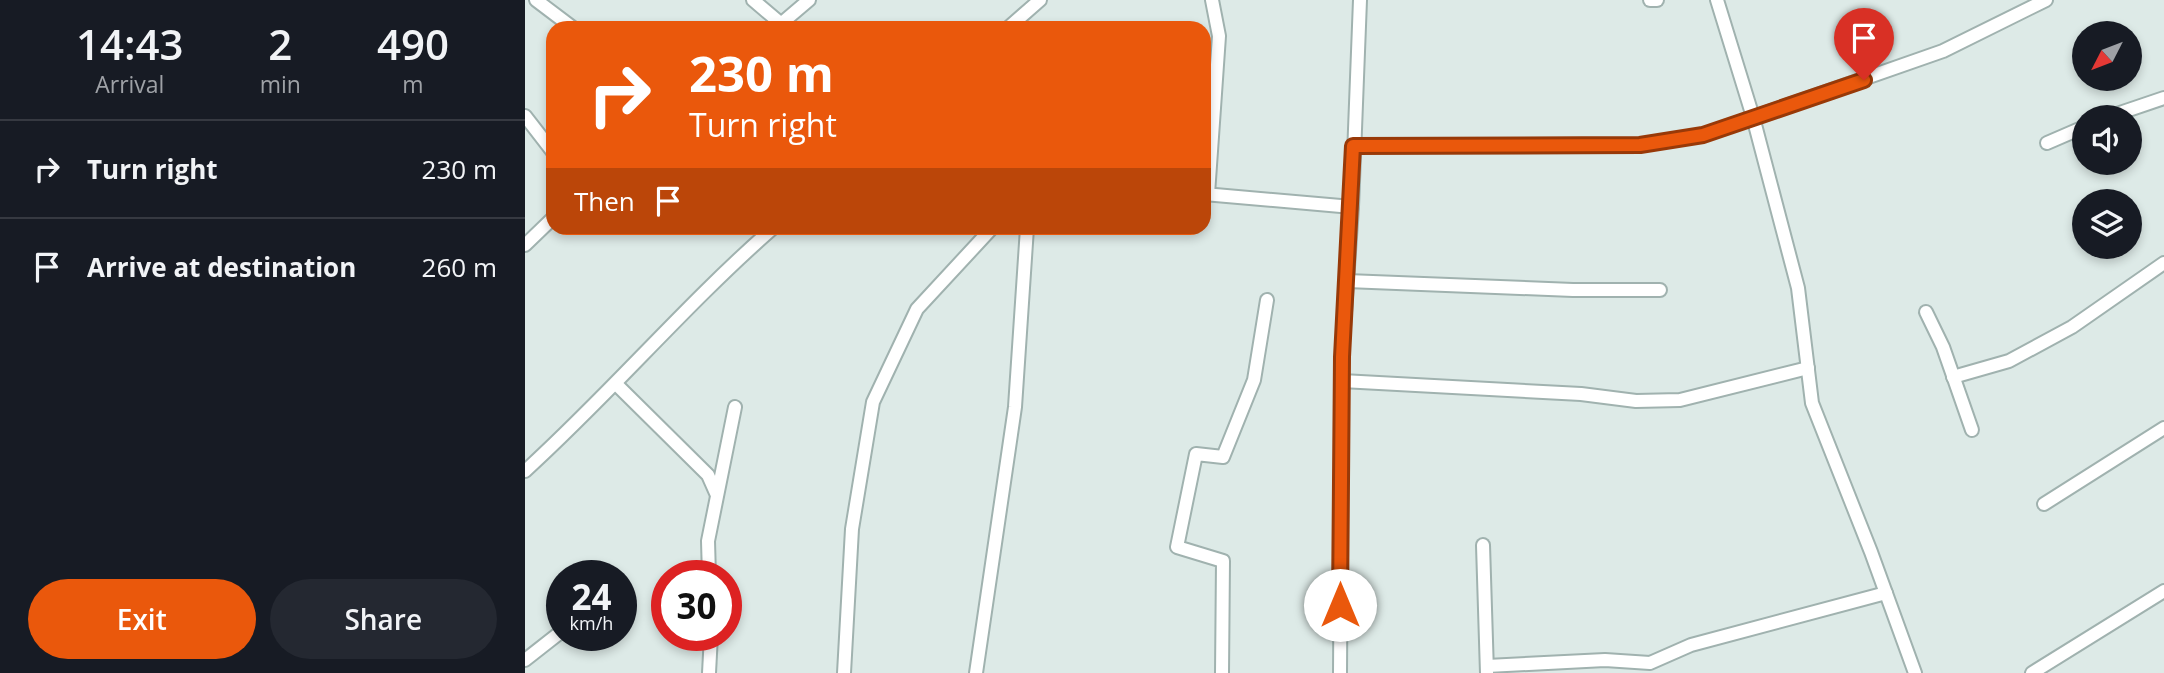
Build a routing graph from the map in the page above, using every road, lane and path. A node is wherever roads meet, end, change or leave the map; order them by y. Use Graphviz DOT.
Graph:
graph roads {
  1 [pos="536,0"];
  2 [pos="753,0"];
  3 [pos="809,0"];
  4 [pos="1039,0"];
  5 [pos="1212,0"];
  6 [pos="1360,0"];
  7 [pos="1650,0"];
  8 [pos="1657,0"];
  9 [pos="1717,0"];
  10 [pos="2046,0"];
  11 [pos="564,21"];
  12 [pos="776,21"];
  13 [pos="786,21"];
  14 [pos="1016,21"];
  15 [pos="2164,98"];
  16 [pos="2142,105"];
  17 [pos="525,116"];
  18 [pos="1753,117"];
  19 [pos="2072,132"];
  20 [pos="1211,133"];
  21 [pos="546,143"];
  22 [pos="2047,143"];
  23 [pos="1353,146"];
  24 [pos="1211,194"];
  25 [pos="1352,207"];
  26 [pos="546,225"];
  27 [pos="765,235"];
  28 [pos="986,235"];
  29 [pos="1027,235"];
  30 [pos="525,246"];
  31 [pos="2164,263"];
  32 [pos="1347,281"];
  33 [pos="1660,290"];
  34 [pos="1267,300"];
  35 [pos="1926,312"];
  36 [pos="1808,368"];
  37 [pos="1953,377"];
  38 [pos="1342,381"];
  39 [pos="617,384"];
  40 [pos="735,407"];
  41 [pos="2164,428"];
  42 [pos="1972,430"];
  43 [pos="525,471"];
  44 [pos="716,493"];
  45 [pos="2044,504"];
  46 [pos="1483,545"];
  47 [pos="709,560"];
  48 [pos="2164,591"];
  49 [pos="1886,593"];
  50 [pos="546,644"];
  51 [pos="710,651"];
  52 [pos="525,660"];
  53 [pos="1487,669"];
  54 [pos="709,673"];
  55 [pos="844,673"];
  56 [pos="976,673"];
  57 [pos="1222,673"];
  58 [pos="1340,673"];
  59 [pos="1915,673"];
  60 [pos="2032,673"];
  1 -- 11 [label="street"];
  2 -- 12 [label="street"];
  3 -- 13 [label="street"];
  4 -- 14 [label="street"];
  5 -- 20 [label="street"];
  6 -- 23 [label="street"];
  7 -- 8 [label="street"];
  9 -- 18 [label="street"];
  10 -- 18 [label="street"];
  15 -- 16 [label="street"];
  17 -- 21 [label="street"];
  18 -- 23 [label="street"];
  18 -- 36 [label="street"];
  19 -- 22 [label="street"];
  23 -- 25 [label="street"];
  24 -- 25 [label="street"];
  25 -- 32 [label="street"];
  26 -- 30 [label="street"];
  27 -- 39 [label="street"];
  28 -- 55 [label="street"];
  29 -- 56 [label="street"];
  31 -- 37 [label="street"];
  32 -- 33 [label="street"];
  32 -- 38 [label="street"];
  34 -- 57 [label="street"];
  35 -- 37 [label="street"];
  36 -- 38 [label="street"];
  36 -- 49 [label="street"];
  37 -- 42 [label="street"];
  38 -- 58 [label="street"];
  39 -- 43 [label="street"];
  39 -- 44 [label="street"];
  40 -- 44 [label="street"];
  41 -- 45 [label="street"];
  44 -- 47 [label="street"];
  46 -- 53 [label="street"];
  48 -- 60 [label="street"];
  49 -- 53 [label="street"];
  49 -- 59 [label="street"];
  50 -- 52 [label="street"];
  51 -- 54 [label="street"];
}
